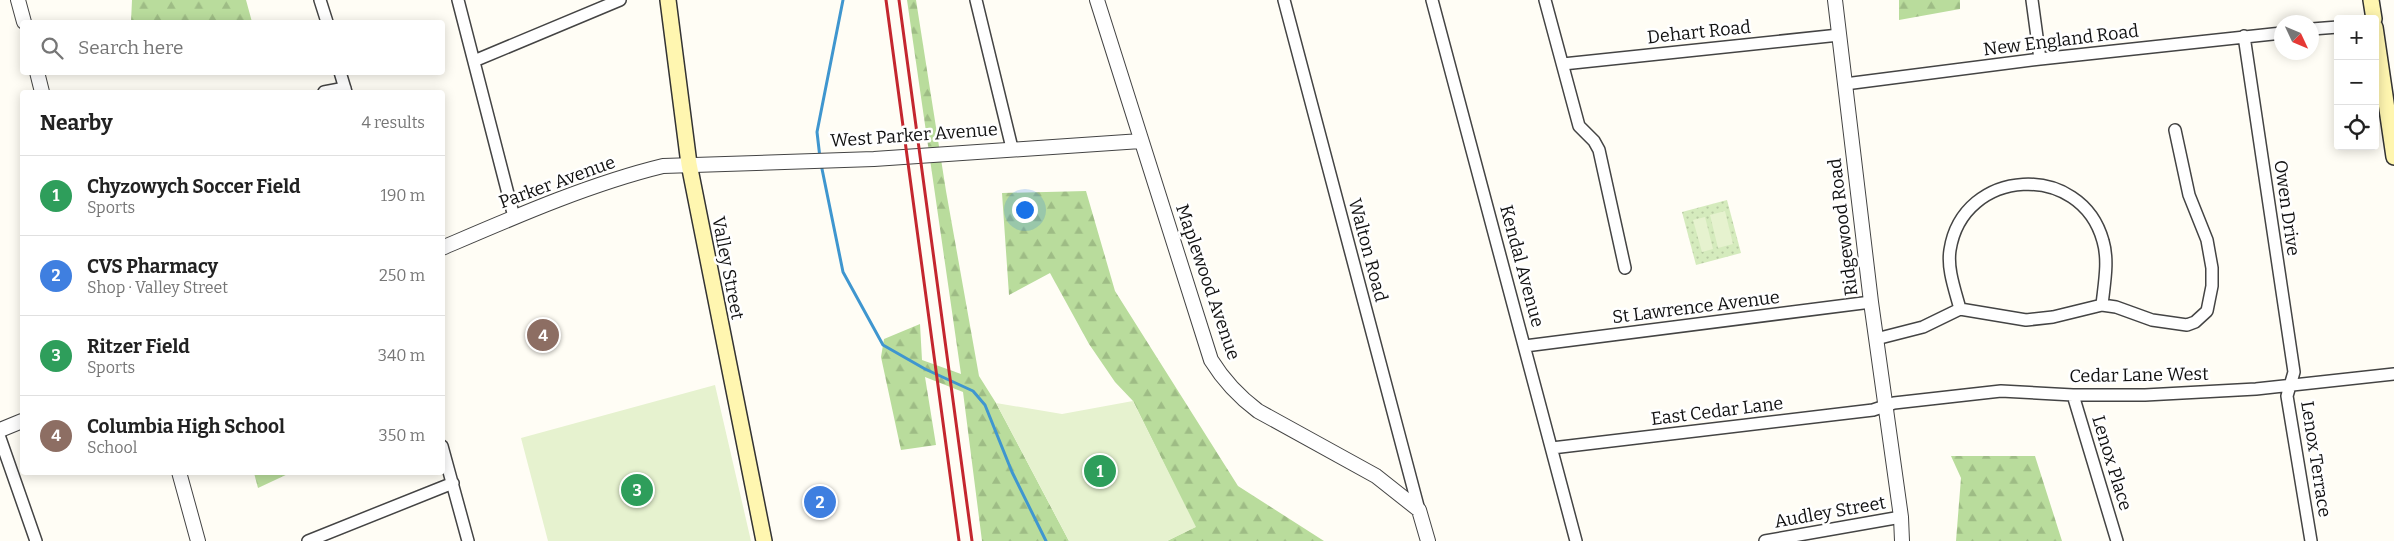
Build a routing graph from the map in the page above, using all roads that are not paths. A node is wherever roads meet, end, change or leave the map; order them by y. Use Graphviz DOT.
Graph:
graph roads {
  1 [pos="18,0"];
  2 [pos="320,0"];
  3 [pos="458,0"];
  4 [pos="620,0"];
  5 [pos="668,0"];
  6 [pos="976,0"];
  7 [pos="1097,0"];
  8 [pos="1284,0"];
  9 [pos="1432,0"];
  10 [pos="1545,0"];
  11 [pos="1835,0"];
  12 [pos="2032,0"];
  13 [pos="2371,0"];
  14 [pos="2373,15"];
  15 [pos="23,20"];
  16 [pos="326,20"];
  17 [pos="2334,27"];
  18 [pos="2319,29"];
  19 [pos="2274,33"];
  20 [pos="1839,35"];
  21 [pos="2244,36"];
  22 [pos="2379,54"];
  23 [pos="2040,59"];
  24 [pos="474,61"];
  25 [pos="1563,64"];
  26 [pos="38,75"];
  27 [pos="341,75"];
  28 [pos="1845,84"];
  29 [pos="42,90"];
  30 [pos="345,90"];
  31 [pos="2175,130"];
  32 [pos="1141,141"];
  33 [pos="1012,148"];
  34 [pos="2394,157"];
  35 [pos="689,164"];
  36 [pos="514,217"];
  37 [pos="445,247"];
  38 [pos="1625,268"];
  39 [pos="1871,302"];
  40 [pos="2102,305"];
  41 [pos="1960,309"];
  42 [pos="1876,340"];
  43 [pos="1525,346"];
  44 [pos="2394,374"];
  45 [pos="2291,384"];
  46 [pos="2073,395"];
  47 [pos="1885,406"];
  48 [pos="20,422"];
  49 [pos="0,430"];
  50 [pos="0,438"];
  51 [pos="1552,448"];
  52 [pos="445,457"];
  53 [pos="180,475"];
  54 [pos="452,483"];
  55 [pos="1419,510"];
  56 [pos="1901,517"];
  57 [pos="36,541"];
  58 [pos="198,541"];
  59 [pos="308,541"];
  60 [pos="468,541"];
  61 [pos="764,541"];
  62 [pos="1428,541"];
  63 [pos="1576,541"];
  64 [pos="1764,541"];
  65 [pos="1902,541"];
  66 [pos="2117,541"];
  67 [pos="2311,541"];
  1 -- 15 [label="street"];
  2 -- 16 [label="street"];
  3 -- 24 [label="street"];
  4 -- 24 [label="street"];
  5 -- 35 [label="main road, Valley Street"];
  6 -- 33 [label="street"];
  7 -- 32 [label="street, Maplewood Avenue"];
  8 -- 55 [label="street, Walton Road"];
  9 -- 43 [label="street, Kendal Avenue"];
  10 -- 25 [label="street"];
  11 -- 20 [label="street, Ridgewood Road"];
  12 -- 23 [label="street"];
  13 -- 14 [label="main road"];
  17 -- 18 [label="street"];
  19 -- 21 [label="street, New England Road"];
  20 -- 25 [label="street, Dehart Road"];
  20 -- 28 [label="street, Ridgewood Road"];
  21 -- 23 [label="street, New England Road"];
  21 -- 45 [label="street, Owen Drive"];
  22 -- 34 [label="main road"];
  23 -- 28 [label="street, New England Road"];
  24 -- 36 [label="street"];
  25 -- 38 [label="street"];
  26 -- 29 [label="street"];
  27 -- 30 [label="street"];
  28 -- 39 [label="street, Ridgewood Road"];
  31 -- 40 [label="street"];
  32 -- 33 [label="street, West Parker Avenue"];
  32 -- 55 [label="street, Maplewood Avenue"];
  33 -- 35 [label="street, West Parker Avenue"];
  35 -- 36 [label="street, Parker Avenue"];
  35 -- 61 [label="main road, Valley Street"];
  36 -- 37 [label="street, Parker Avenue"];
  39 -- 42 [label="street, Ridgewood Road"];
  39 -- 43 [label="street, St Lawrence Avenue"];
  40 -- 41 [label="street"];
  40 -- 41 [label="street"];
  41 -- 42 [label="street"];
  42 -- 47 [label="street, Ridgewood Road"];
  43 -- 51 [label="street, Kendal Avenue"];
  44 -- 45 [label="street, Cedar Lane West"];
  45 -- 46 [label="street, Cedar Lane West"];
  45 -- 67 [label="street, Lenox Terrace"];
  46 -- 47 [label="street, Cedar Lane West"];
  46 -- 66 [label="street, Lenox Place"];
  47 -- 51 [label="street, East Cedar Lane"];
  47 -- 56 [label="street, Ridgewood Road"];
  48 -- 49 [label="street"];
  50 -- 57 [label="street"];
  51 -- 63 [label="street, Kendal Avenue"];
  52 -- 54 [label="street"];
  53 -- 58 [label="street"];
  54 -- 59 [label="street"];
  54 -- 60 [label="street"];
  55 -- 62 [label="street"];
  56 -- 64 [label="street, Audley Street"];
  56 -- 65 [label="street, Ridgewood Road"];
}
